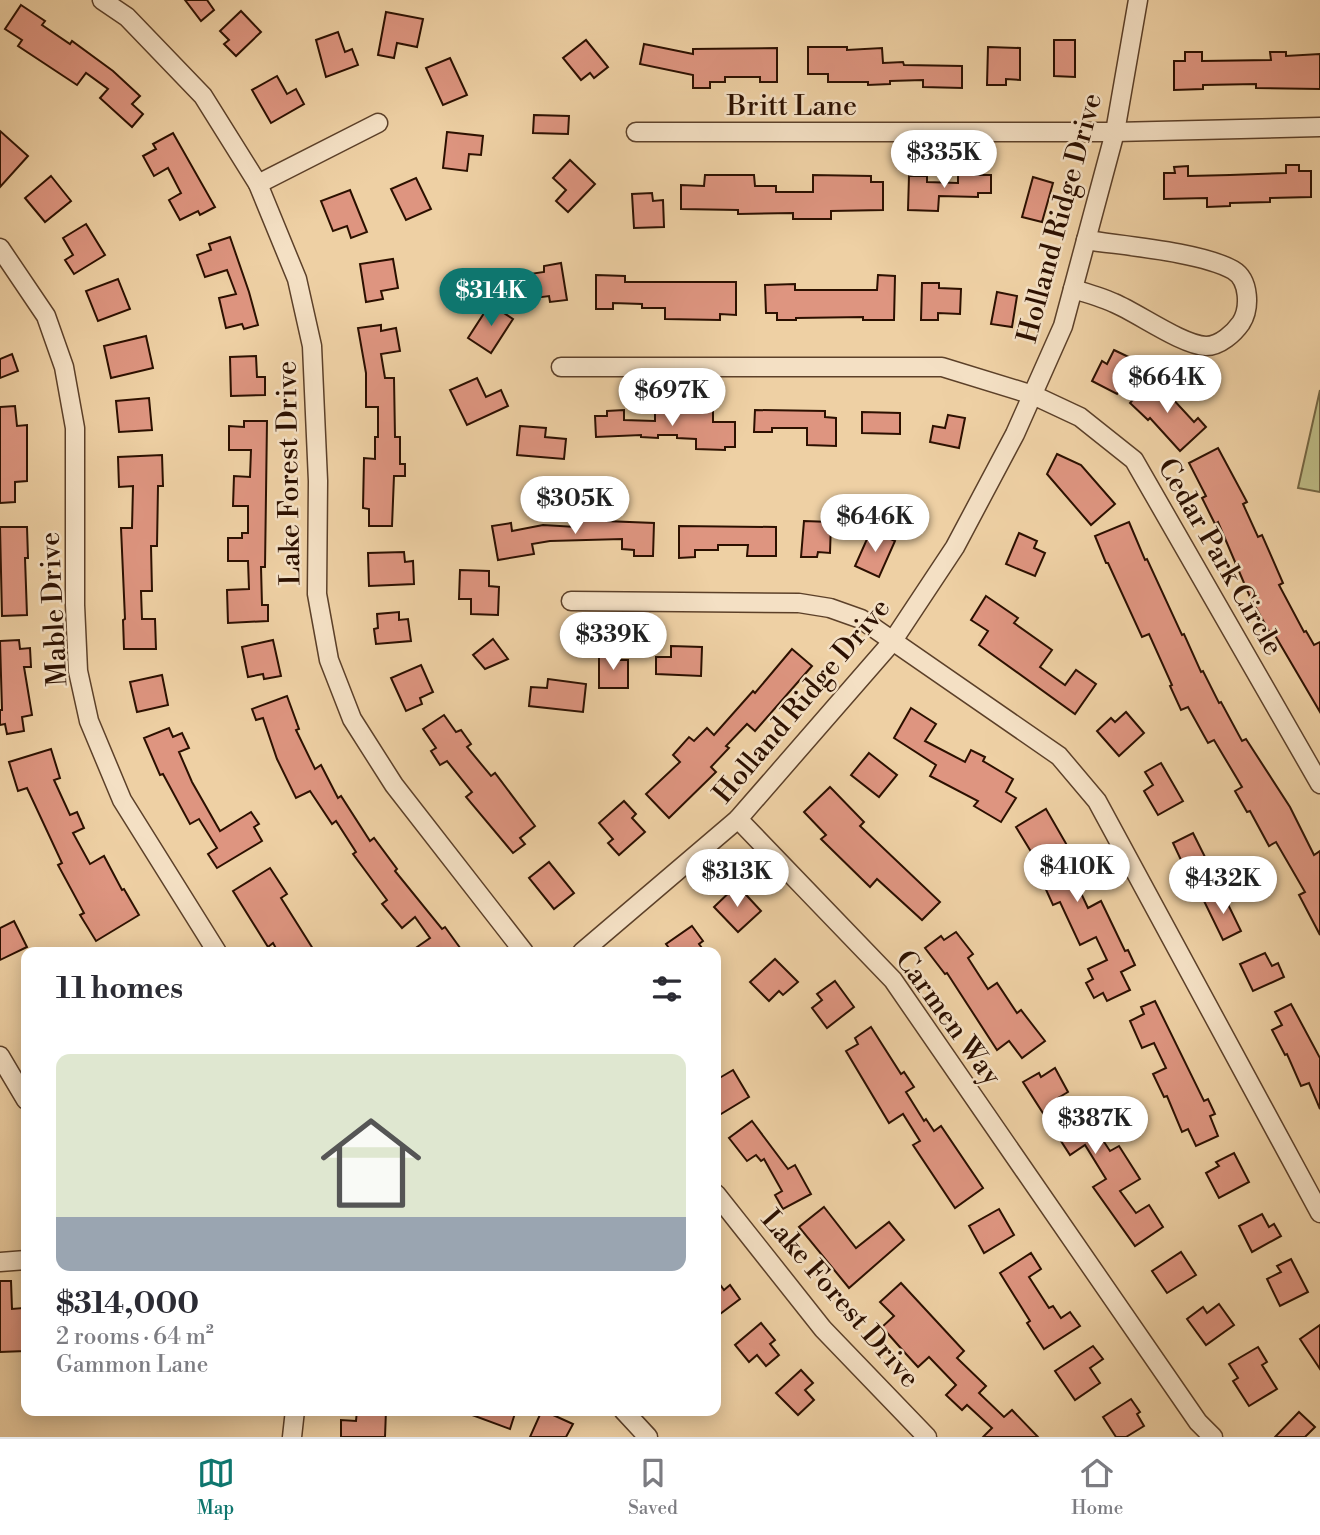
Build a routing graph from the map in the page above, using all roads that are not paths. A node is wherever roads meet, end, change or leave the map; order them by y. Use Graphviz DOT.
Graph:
graph roads {
  1 [pos="102,0"];
  2 [pos="1138,0"];
  3 [pos="378,123"];
  4 [pos="1320,127"];
  5 [pos="636,132"];
  6 [pos="1115,132"];
  7 [pos="258,184"];
  8 [pos="1086,240"];
  9 [pos="0,248"];
  10 [pos="1073,289"];
  11 [pos="561,367"];
  12 [pos="1032,396"];
  13 [pos="571,601"];
  14 [pos="892,642"];
  15 [pos="1315,764"];
  16 [pos="1320,784"];
  17 [pos="738,819"];
  18 [pos="213,947"];
  19 [pos="520,947"];
  20 [pos="588,947"];
  21 [pos="0,1056"];
  22 [pos="21,1092"];
  23 [pos="721,1200"];
  24 [pos="1320,1213"];
  25 [pos="21,1260"];
  26 [pos="0,1262"];
  27 [pos="294,1416"];
  28 [pos="629,1416"];
  29 [pos="292,1437"];
  30 [pos="648,1437"];
  31 [pos="927,1437"];
  32 [pos="1213,1437"];
  1 -- 7 [label="street, Lake Forest Drive"];
  2 -- 6 [label="street, Holland Ridge Drive"];
  3 -- 7 [label="street"];
  4 -- 6 [label="street"];
  5 -- 6 [label="street, Britt Lane"];
  6 -- 8 [label="street, Holland Ridge Drive"];
  7 -- 19 [label="street, Lake Forest Drive"];
  8 -- 10 [label="street, Holland Ridge Drive"];
  8 -- 10 [label="street"];
  9 -- 18 [label="street, Mable Drive"];
  10 -- 12 [label="street, Holland Ridge Drive"];
  11 -- 12 [label="street, Cedar Park Circle"];
  12 -- 14 [label="street, Holland Ridge Drive"];
  12 -- 15 [label="street, Cedar Park Circle"];
  13 -- 14 [label="street"];
  14 -- 17 [label="street, Holland Ridge Drive"];
  14 -- 24 [label="street"];
  15 -- 16 [label="street, Cedar Park Circle"];
  17 -- 20 [label="street, Holland Ridge Drive"];
  17 -- 32 [label="street, Carmen Way"];
  21 -- 22 [label="street"];
  23 -- 31 [label="street, Lake Forest Drive"];
  25 -- 26 [label="street"];
  27 -- 29 [label="street"];
  28 -- 30 [label="street"];
}
